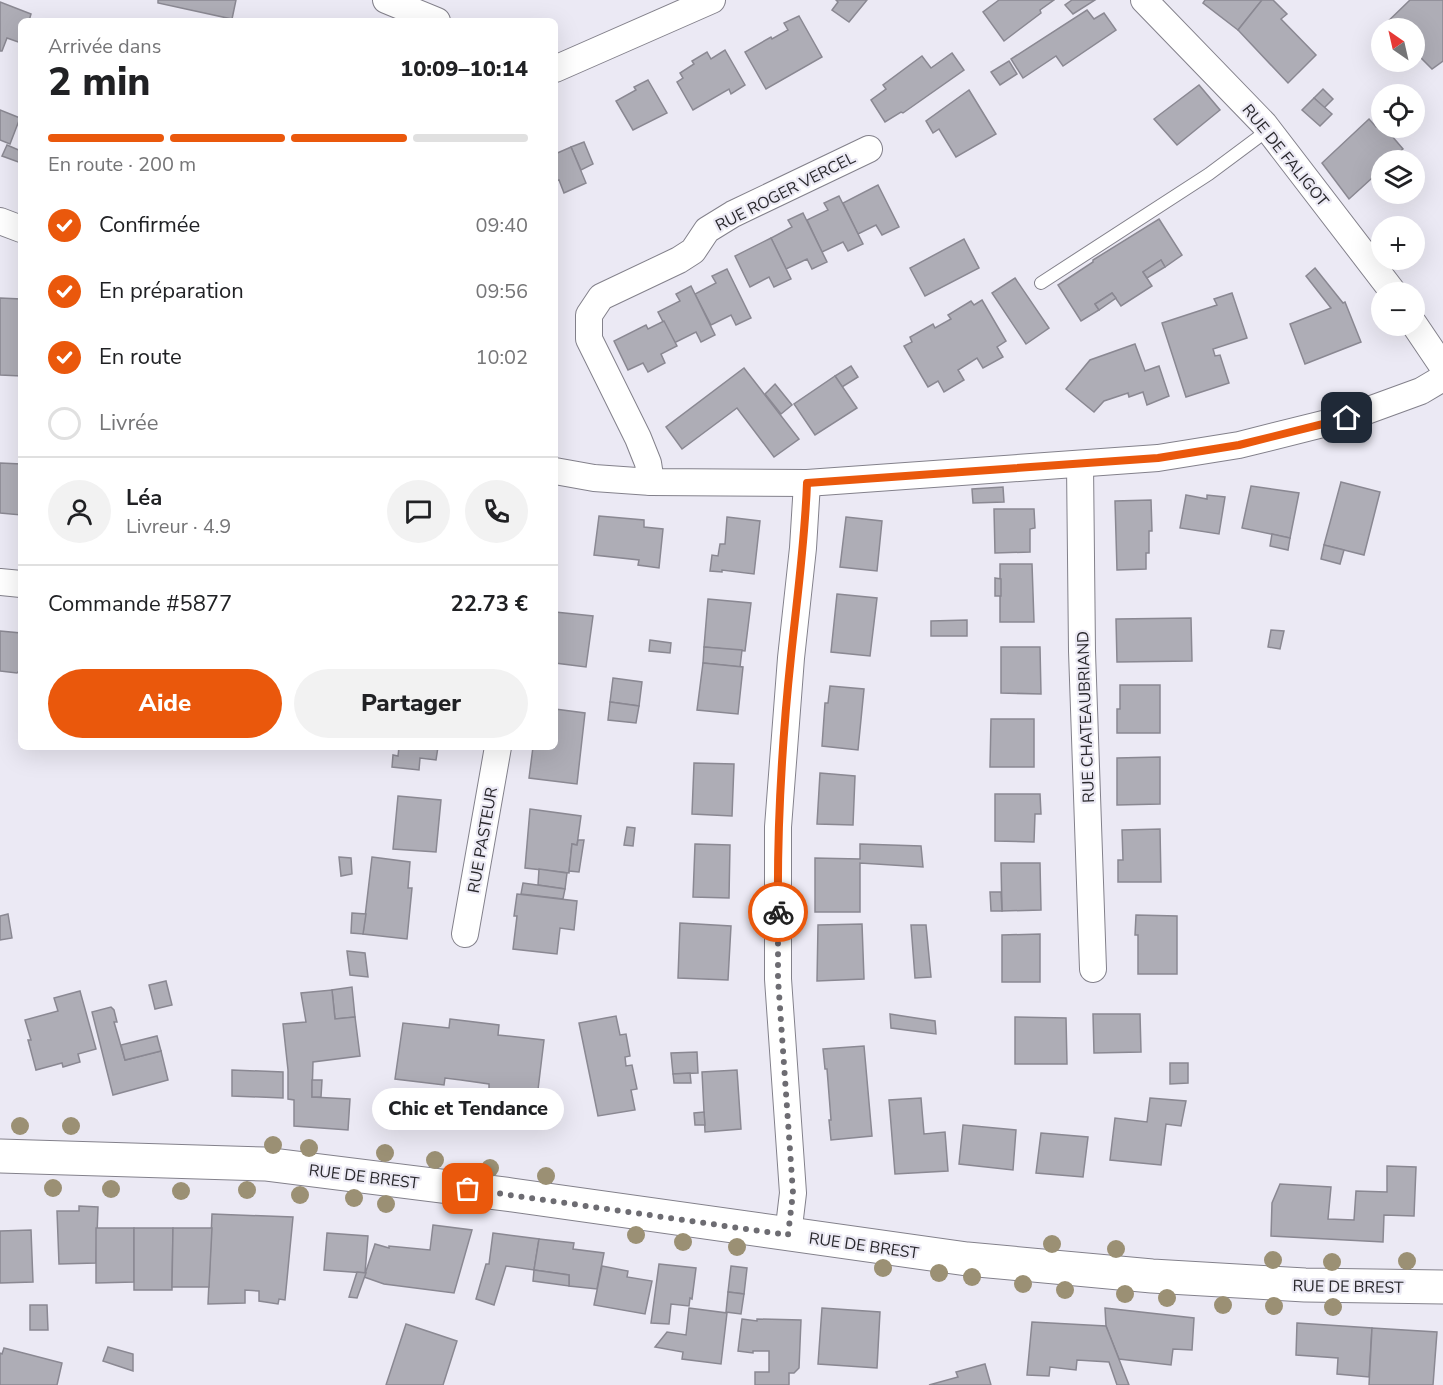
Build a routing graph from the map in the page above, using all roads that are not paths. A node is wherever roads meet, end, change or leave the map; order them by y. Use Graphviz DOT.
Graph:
graph roads {
  1 [pos="386,0"];
  2 [pos="712,0"];
  3 [pos="1144,0"];
  4 [pos="430,18"];
  5 [pos="558,68"];
  6 [pos="1268,130"];
  7 [pos="869,149"];
  8 [pos="0,221"];
  9 [pos="18,228"];
  10 [pos="1041,282"];
  11 [pos="1385,282"];
  12 [pos="1422,336"];
  13 [pos="1443,367"];
  14 [pos="1443,378"];
  15 [pos="1080,464"];
  16 [pos="558,472"];
  17 [pos="651,482"];
  18 [pos="807,483"];
  19 [pos="0,582"];
  20 [pos="18,584"];
  21 [pos="497,750"];
  22 [pos="465,934"];
  23 [pos="1093,969"];
  24 [pos="0,1156"];
  25 [pos="788,1235"];
  26 [pos="1443,1287"];
  1 -- 4 [label="street"];
  2 -- 5 [label="street"];
  3 -- 6 [label="street, RUE DE FALIGOT"];
  6 -- 10 [label="lane"];
  6 -- 11 [label="street, RUE DE FALIGOT"];
  7 -- 17 [label="street, RUE ROGER VERCEL"];
  8 -- 9 [label="street"];
  12 -- 13 [label="street"];
  14 -- 15 [label="street"];
  15 -- 18 [label="street"];
  15 -- 23 [label="street, RUE CHATEAUBRIAND"];
  16 -- 17 [label="street"];
  17 -- 18 [label="street"];
  18 -- 25 [label="street"];
  19 -- 20 [label="street"];
  21 -- 22 [label="street, RUE PASTEUR"];
  24 -- 25 [label="main road, RUE DE BREST"];
  25 -- 26 [label="main road, RUE DE BREST"];
}
